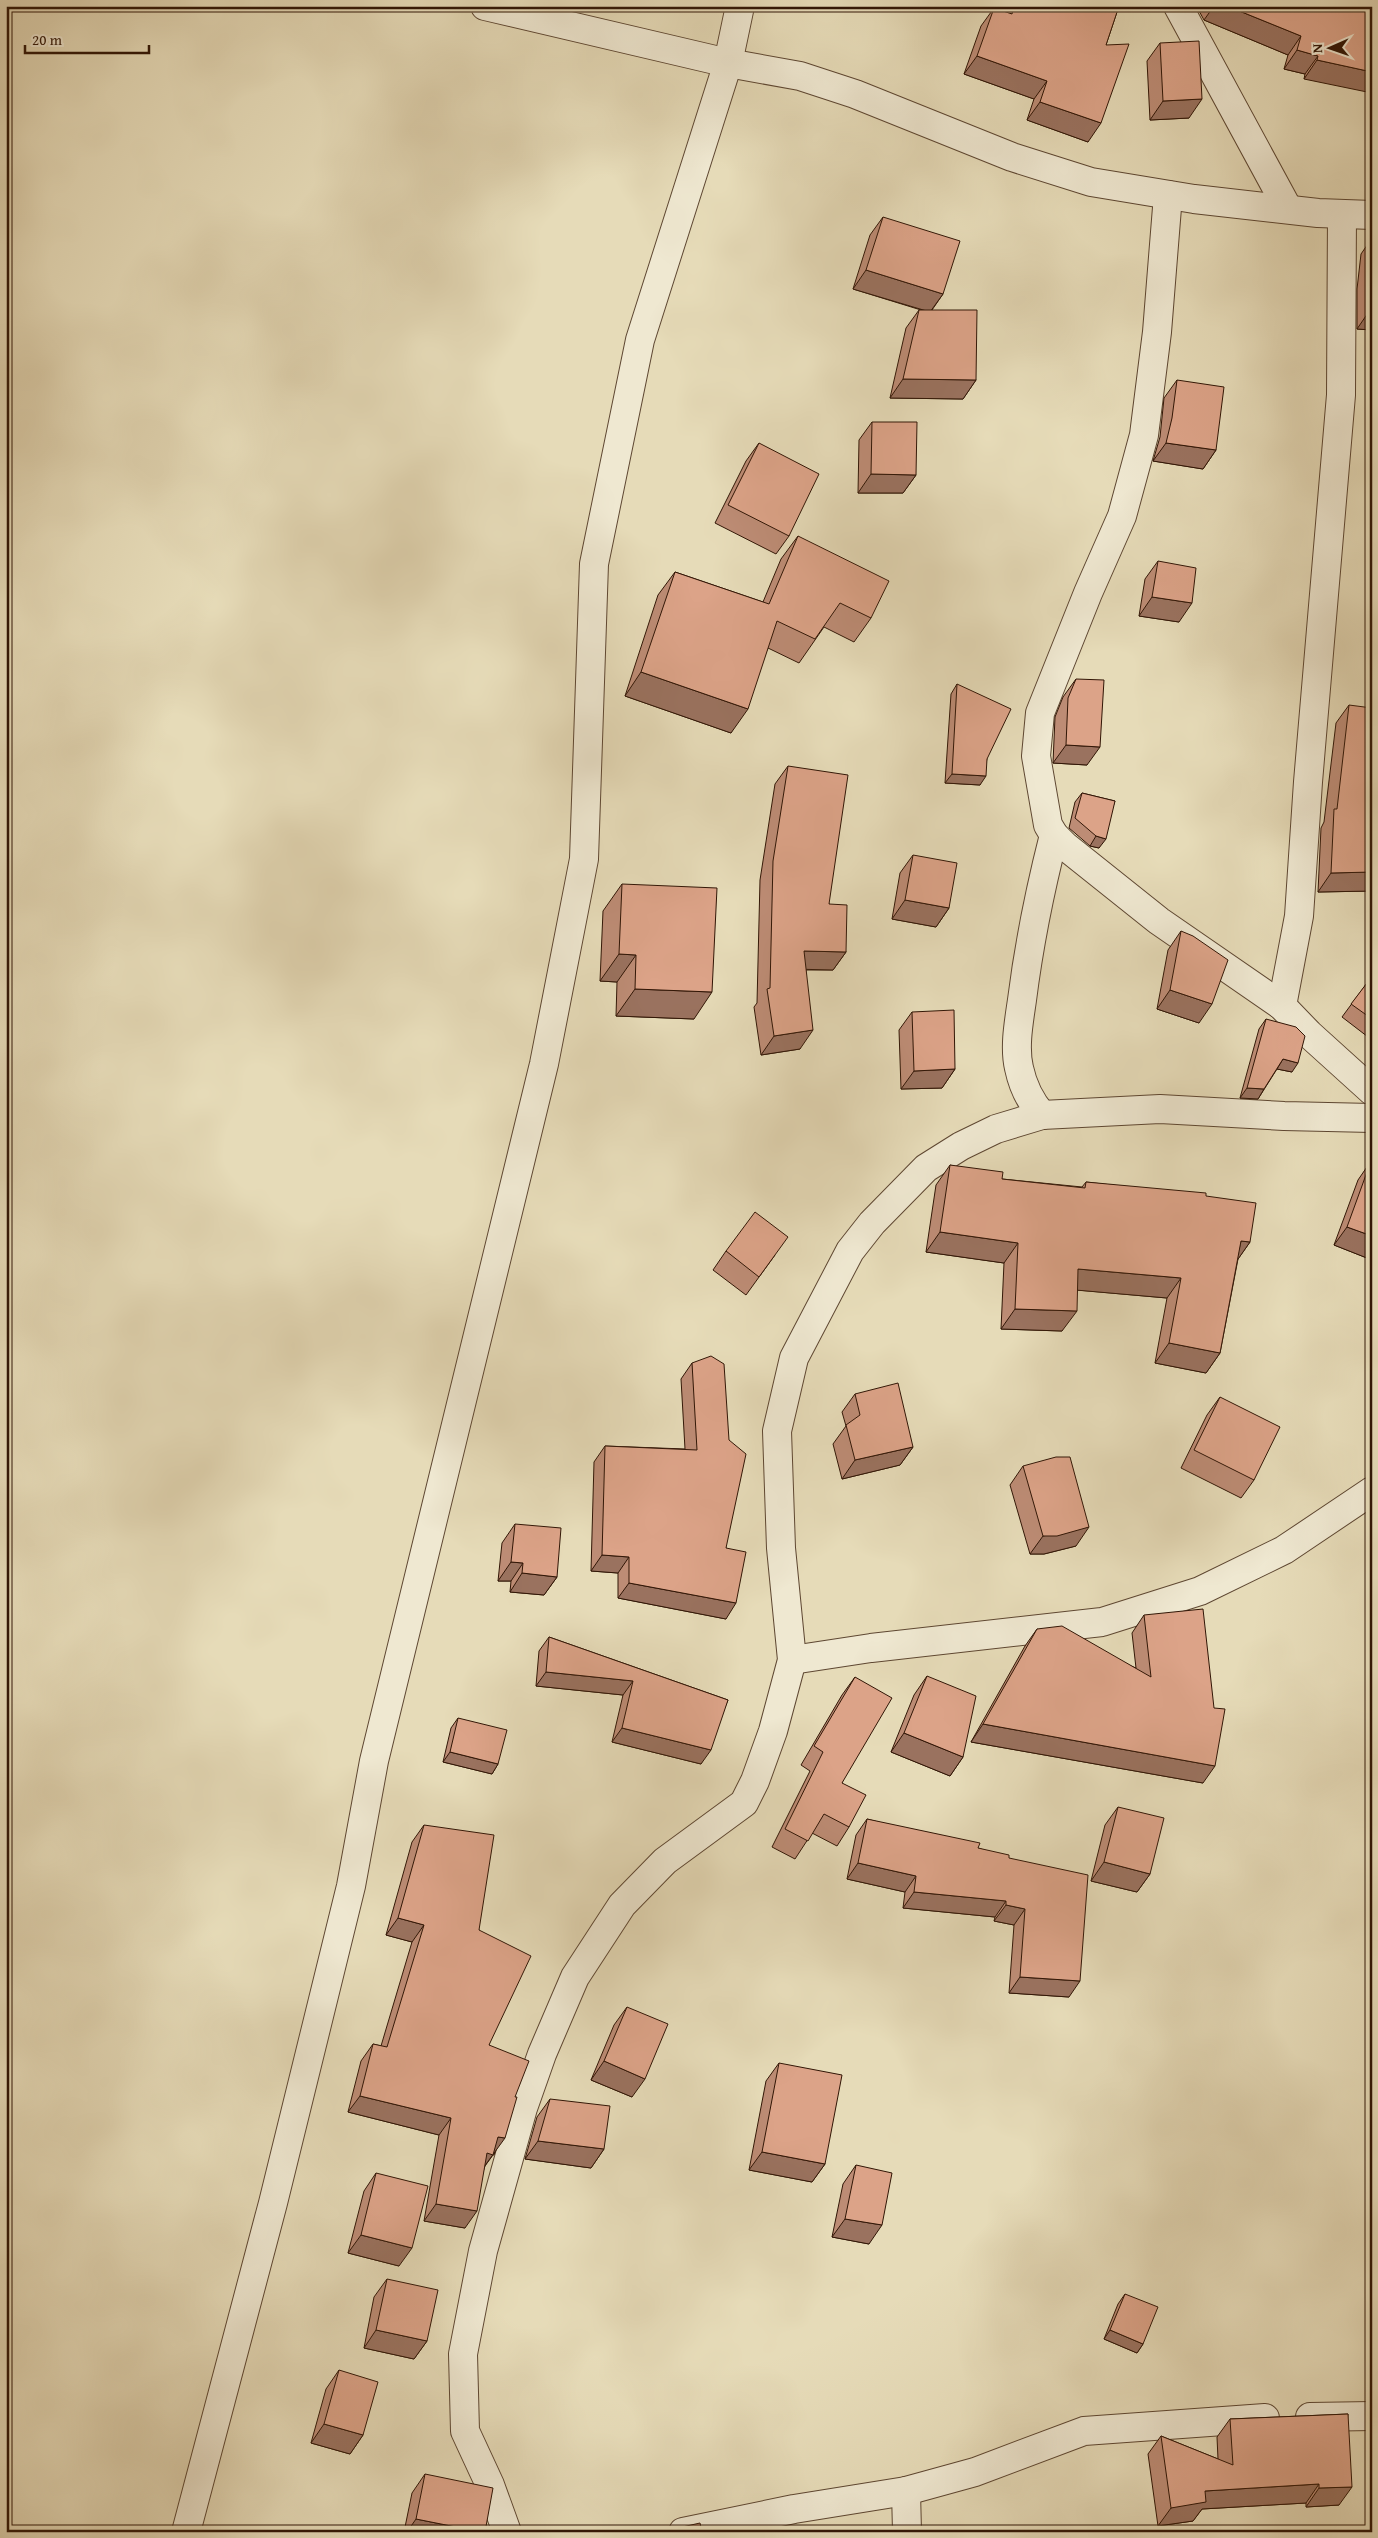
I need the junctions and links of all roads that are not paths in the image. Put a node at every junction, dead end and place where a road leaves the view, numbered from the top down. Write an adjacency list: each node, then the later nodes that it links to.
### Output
1 (485, 6): 4 (street)
2 (740, 6): 4 (street)
3 (1178, 6): 6 (street)
4 (728, 63): 5 (street); 18 (street)
5 (1168, 195): 6 (street); 9 (street)
6 (1288, 208): 7 (street)
7 (1342, 215): 8 (street); 10 (street)
8 (1372, 216)
9 (1054, 836): 10 (street); 12 (street)
10 (1282, 1006): 11 (street)
11 (1372, 1091)
12 (1042, 1116): 13 (street); 15 (street)
13 (1372, 1118)
14 (1372, 1491): 15 (street)
15 (792, 1660): 19 (street)
16 (1372, 2416): 17 (street)
17 (906, 2491): 20 (street); 21 (street)
18 (186, 2532)
19 (507, 2532)
20 (683, 2532)
21 (907, 2532)

